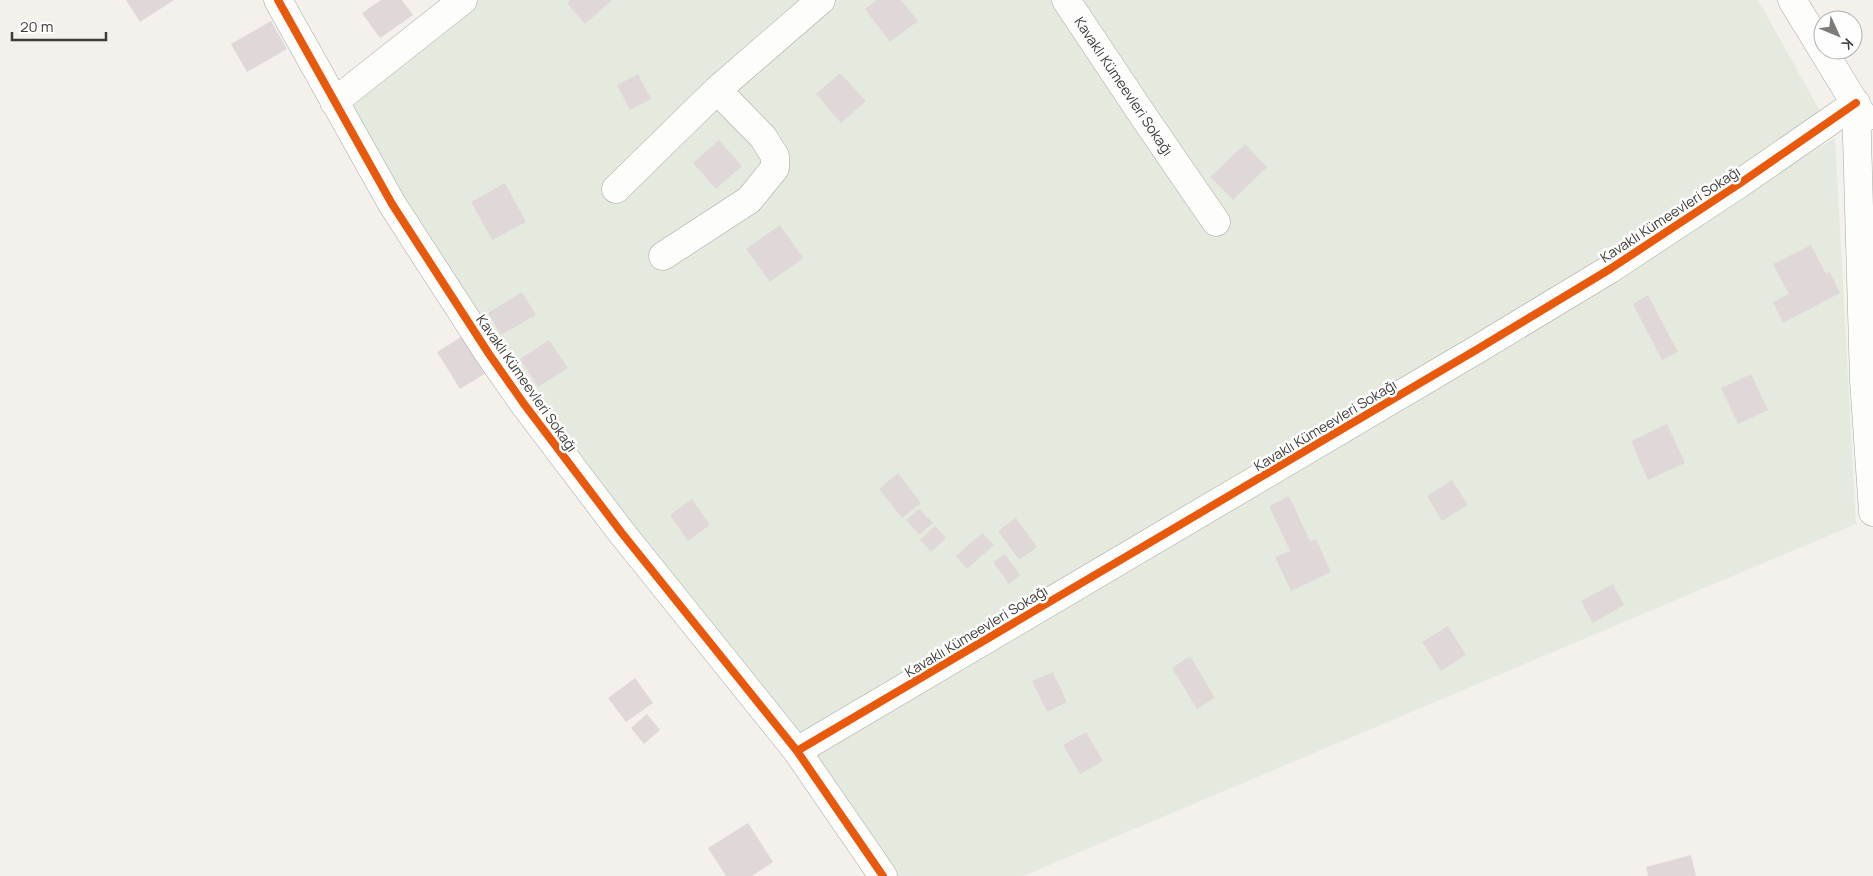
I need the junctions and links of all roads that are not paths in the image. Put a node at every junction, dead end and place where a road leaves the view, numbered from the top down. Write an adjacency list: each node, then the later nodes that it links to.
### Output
1 (278, 0): 7 (street, Kavaklı Kümeevleri Sokağı)
2 (463, 0): 7 (street)
3 (821, 0): 6 (street)
4 (1066, 0): 11 (street, Kavaklı Kümeevleri Sokağı)
5 (1792, 0): 8 (street)
6 (717, 90): 10 (street); 12 (street)
7 (334, 102): 14 (street, Kavaklı Kümeevleri Sokağı)
8 (1856, 103): 9 (street); 13 (street); 14 (street, Kavaklı Kümeevleri Sokağı)
9 (1873, 134)
10 (616, 188)
11 (1216, 222)
12 (663, 256)
13 (1873, 512)
14 (797, 751): 15 (street, Kavaklı Kümeevleri Sokağı)
15 (883, 876)

